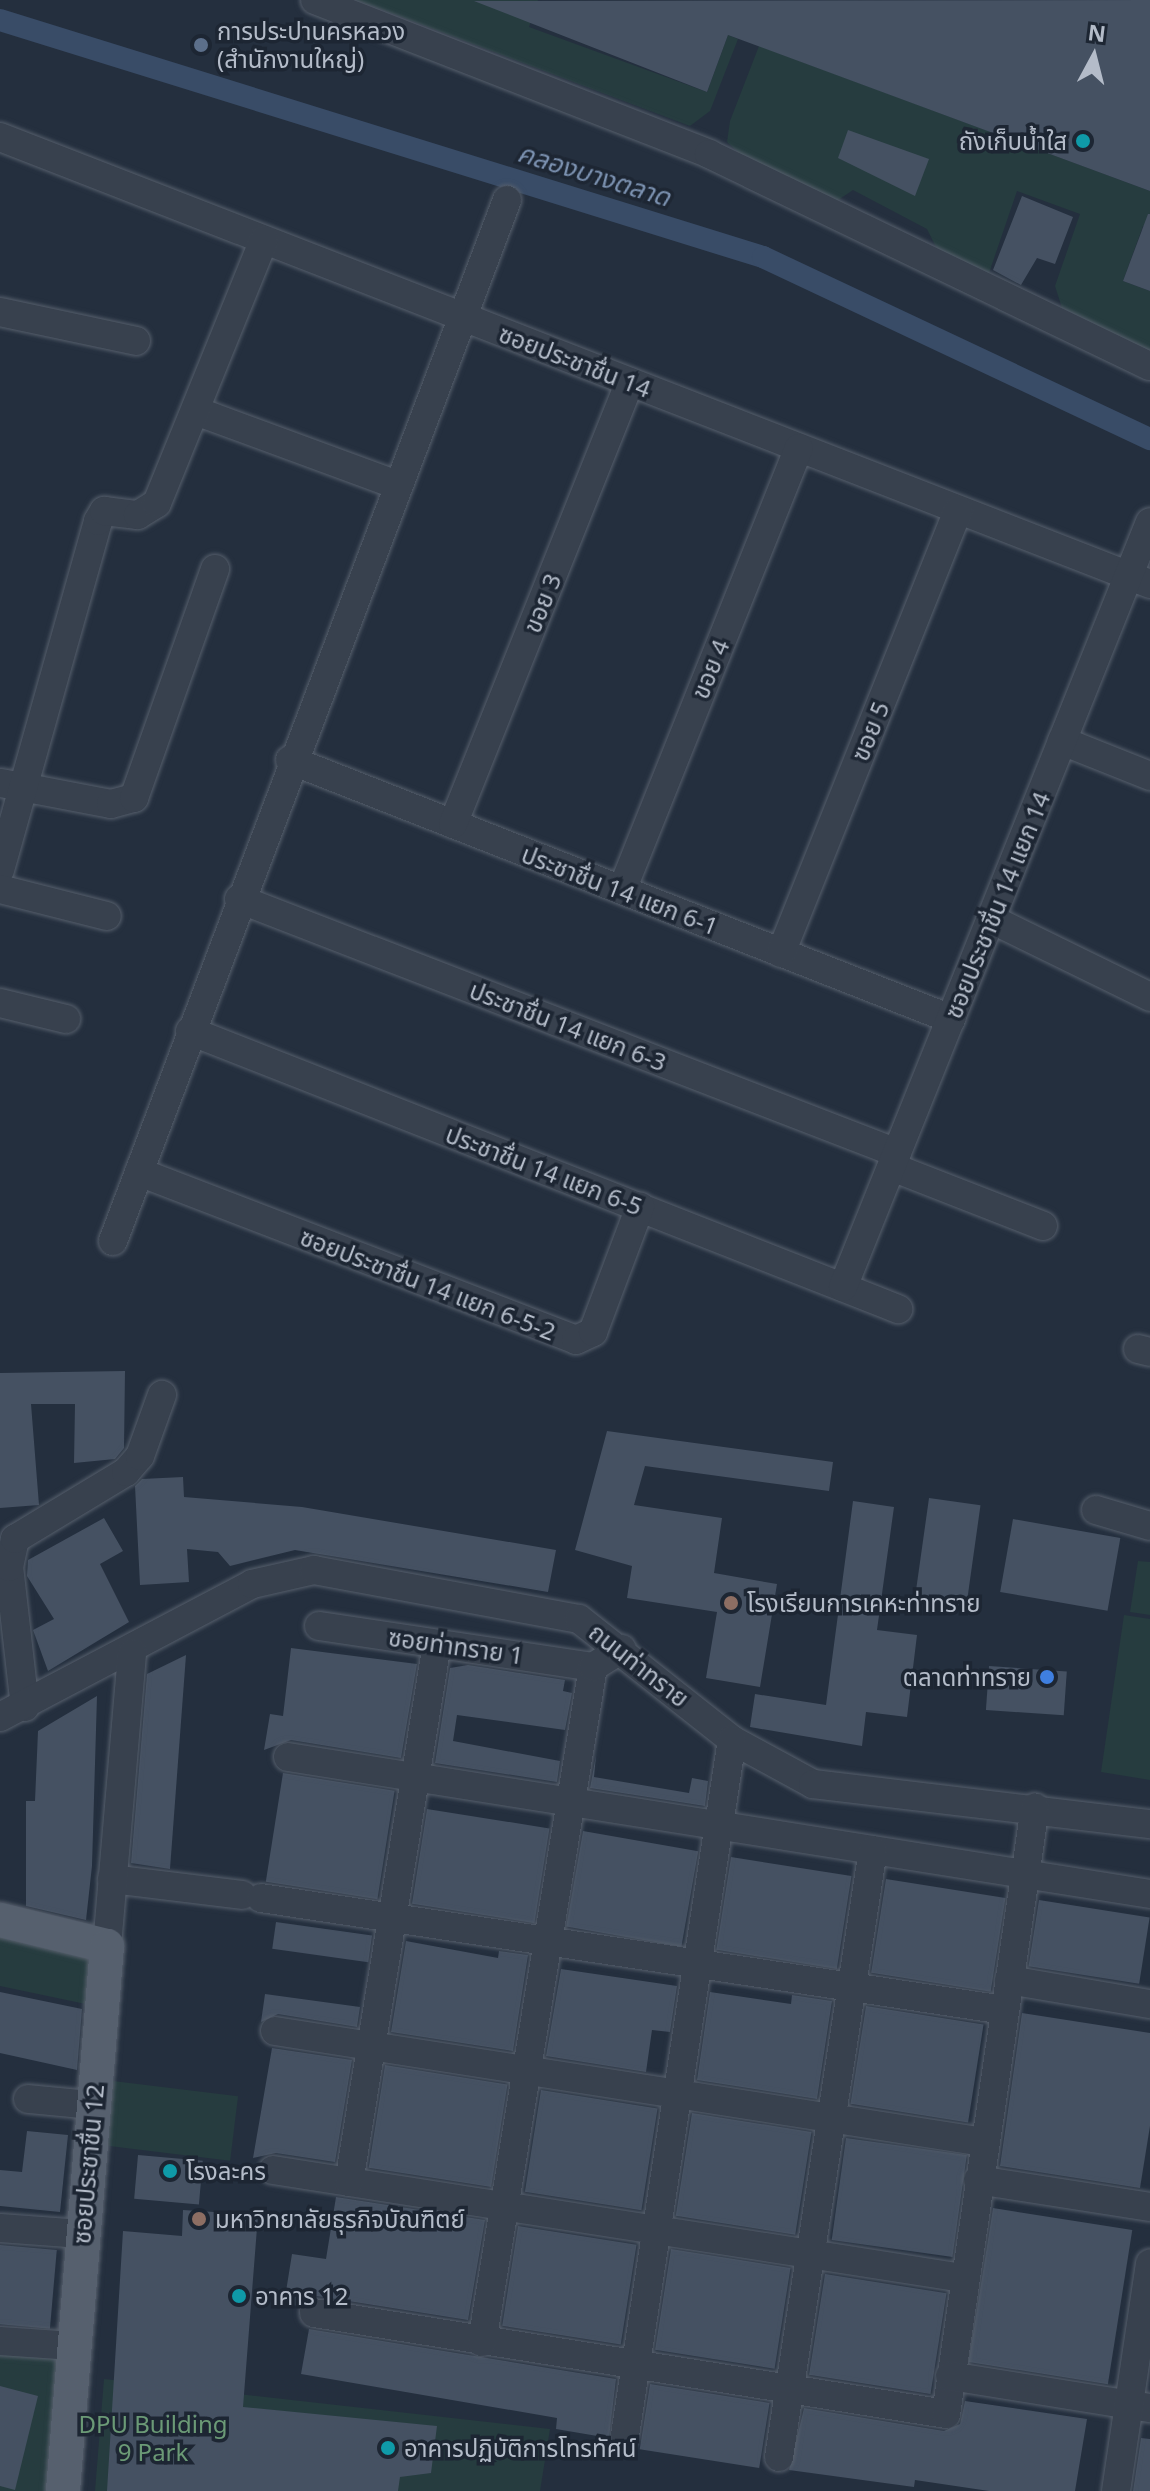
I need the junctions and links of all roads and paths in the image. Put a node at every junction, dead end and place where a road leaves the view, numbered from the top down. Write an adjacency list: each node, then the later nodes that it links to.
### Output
1 (325, 2): 8 (street)
2 (0, 137): 4 (street, ซอยประชาชื่น 14)
3 (507, 200): 6 (street)
4 (264, 240): 6 (street, ซอยประชาชื่น 14); 10 (street)
5 (0, 312): 7 (street)
6 (462, 317): 9 (street, ซอยประชาชื่น 14); 12 (street)
7 (136, 341)
8 (1150, 366)
9 (630, 382): 11 (street, ซอยประชาชื่น 14); 21 (street, ขอย 3)
10 (196, 411): 12 (street); 20 (street)
11 (799, 448): 13 (street, ซอยประชาชื่น 14); 24 (street, ขอย 4)
12 (397, 485): 18 (street)
13 (958, 510): 16 (street, ซอยประชาชื่น 14); 28 (street, ฃอย 5)
14 (1150, 522): 16 (street, ซอยประชาชื่น 14 แยก 14)
15 (215, 569): 20 (street)
16 (1139, 580): 17 (street, ซอยประชาชื่น 14 แยก 14)
17 (1062, 741): 19 (street); 27 (street, ซอยประชาชื่น 14 แยก 14)
18 (290, 760): 21 (street, ประชาชื่น 14 แยก 6-1); 25 (street)
19 (1150, 776)
20 (9, 784): 22 (street)
21 (453, 824): 24 (street, ประชาชื่น 14 แยก 6-1)
22 (0, 870)
23 (0, 889): 26 (street)
24 (622, 890): 28 (street, ประชาชื่น 14 แยก 6-1)
25 (239, 899): 33 (street); 34 (street, ประชาชื่น 14 แยก 6-3)
26 (107, 916)
27 (991, 919): 29 (street); 32 (street, ซอยประชาชื่น 14 แยก 14)
28 (781, 953): 32 (street, ประชาชื่น 14 แยก 6-1)
29 (1150, 997)
30 (0, 1003): 31 (street)
31 (66, 1019)
32 (951, 1019): 34 (street, ซอยประชาชื่น 14 แยก 14)
33 (190, 1031): 35 (street); 36 (street, ประชาชื่น 14 แยก 6-5)
34 (894, 1160): 37 (street, ประชาชื่น 14 แยก 6-3); 39 (street, ซอยประชาชื่น 14 แยก 14)
35 (139, 1172): 36 (street, ซอยประชาชื่น 14 แยก 6-5-2); 38 (street)
36 (640, 1207): 39 (street, ประชาชื่น 14 แยก 6-5)
37 (1043, 1226)
38 (113, 1241)
39 (843, 1287): 40 (street, ประชาชื่น 14 แยก 6-5)
40 (898, 1309)
41 (162, 1395): 49 (street)
42 (1096, 1510): 43 (street)
43 (1150, 1526)
44 (319, 1626): 45 (street, ซอยท่าทราย 1)
45 (437, 1644): 48 (street, ซอยท่าทราย 1); 52 (street)
46 (622, 1649): 47 (street, ถนนท่าทราย); 48 (street); 50 (street, ถนนท่าทราย)
47 (132, 1653): 49 (street, ถนนท่าทราย); 59 (street)
48 (593, 1667): 53 (street)
49 (12, 1712)
50 (732, 1740): 54 (street, ถนนท่าทราย); 56 (street)
51 (288, 1757): 52 (street)
52 (417, 1778): 53 (street); 61 (street)
53 (566, 1803): 56 (street); 63 (street)
54 (1035, 1808): 55 (street, ถนนท่าทราย); 58 (street)
55 (1150, 1824)
56 (718, 1826): 57 (street); 65 (street)
57 (873, 1850): 58 (street); 67 (street)
58 (1025, 1874): 60 (street); 66 (street)
59 (112, 1879): 61 (street); 64 (street)
60 (1150, 1894)
61 (395, 1914): 63 (street); 71 (street)
62 (0, 1920): 64 (main road)
63 (544, 1938): 65 (street); 72 (street)
64 (107, 1946): 75 (main road, ซอยประชาชื่น 12)
65 (698, 1961): 67 (street); 73 (street)
66 (1009, 1980): 68 (street); 69 (street)
67 (852, 1985): 69 (street); 76 (street)
68 (1150, 2004)
69 (1004, 2010): 77 (street)
70 (275, 2031): 71 (street)
71 (372, 2046): 72 (street); 80 (street)
72 (526, 2072): 73 (street); 82 (street)
73 (678, 2097): 76 (street); 84 (street)
74 (28, 2099): 75 (street)
75 (92, 2105): 85 (main road, ซอยประชาชื่น 12)
76 (832, 2121): 77 (street); 86 (street)
77 (984, 2142): 79 (street)
78 (273, 2170): 80 (street)
79 (978, 2180): 81 (street); 88 (street)
80 (349, 2182): 82 (street)
81 (1150, 2207)
82 (503, 2208): 84 (street); 91 (street)
83 (0, 2228): 85 (street)
84 (655, 2232): 86 (street); 93 (street)
85 (82, 2234): 92 (main road, ซอยประชาชื่น 12)
86 (810, 2257): 88 (street); 95 (street)
87 (1150, 2264): 96 (street)
88 (963, 2278): 94 (street)
89 (314, 2313): 91 (street)
90 (0, 2341): 92 (street)
91 (482, 2342): 93 (street)
92 (74, 2346): 99 (main road, ซอยประชาชื่น 12)
93 (636, 2366): 95 (street); 97 (street)
94 (950, 2376): 95 (street); 96 (street)
95 (788, 2390): 98 (street)
96 (1139, 2406): 100 (street)
97 (625, 2435)
98 (779, 2457)
99 (63, 2491)
100 (1116, 2491)

